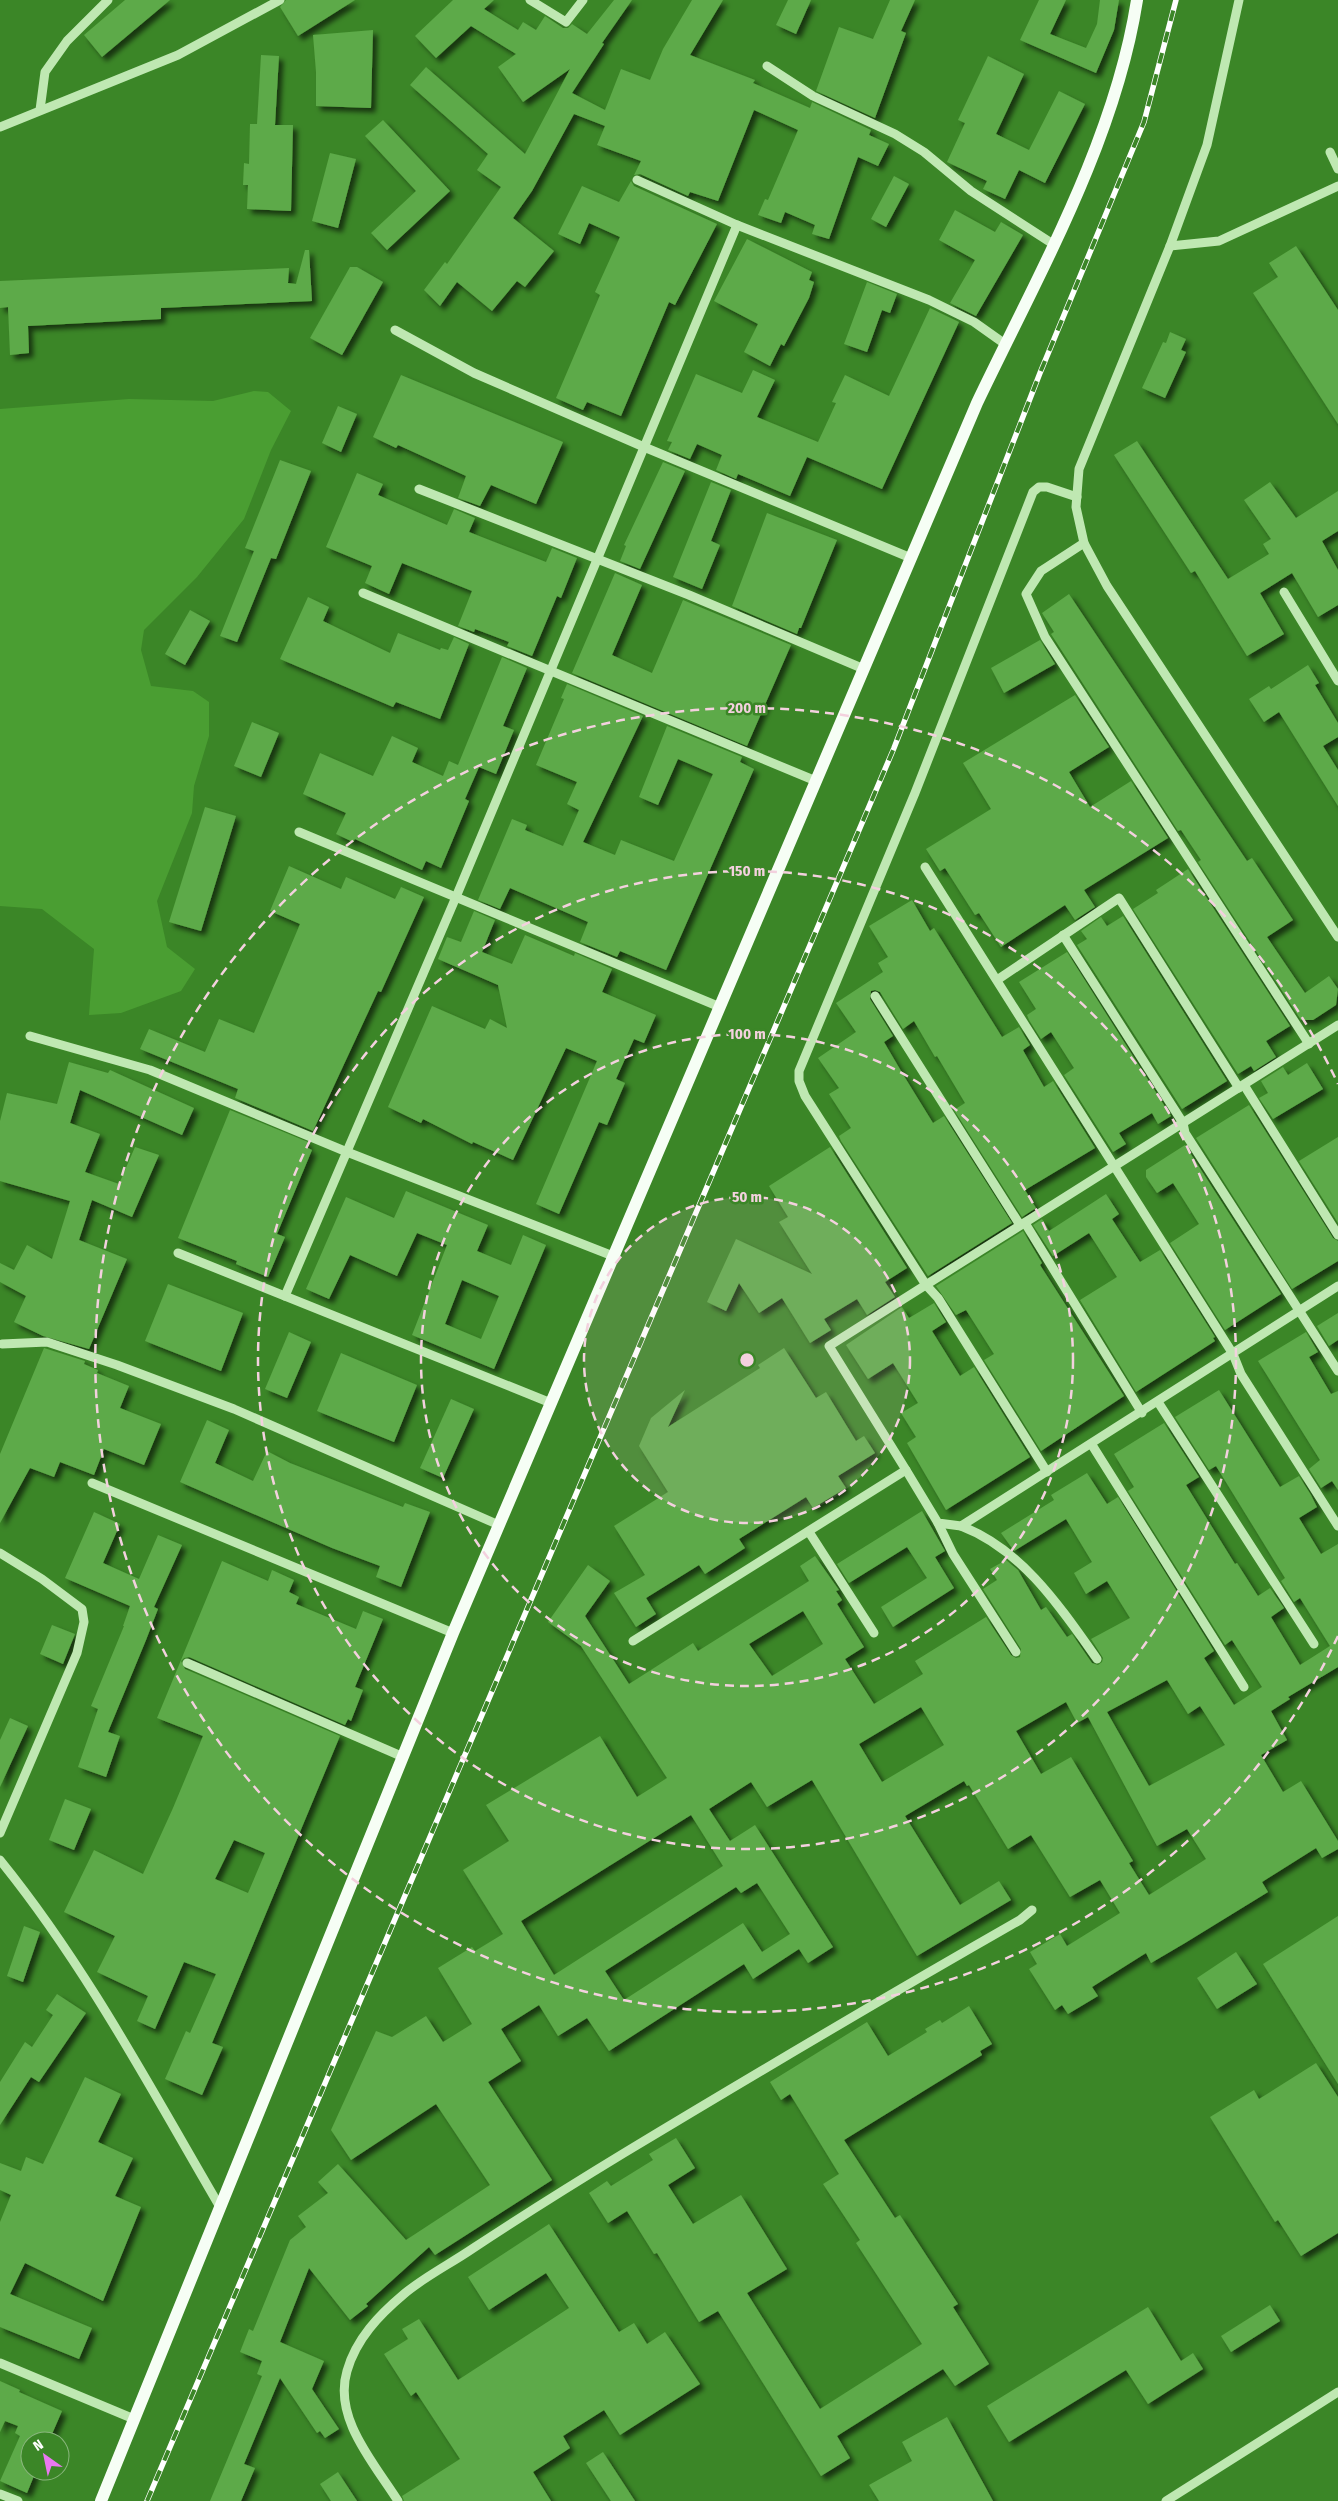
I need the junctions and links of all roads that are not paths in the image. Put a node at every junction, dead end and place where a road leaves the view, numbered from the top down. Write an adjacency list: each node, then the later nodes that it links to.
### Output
1 (108, 0): 8 (street)
2 (280, 0): 8 (street)
3 (530, 0): 4 (street)
4 (583, 0)
5 (1137, 0): 15 (main road)
6 (1239, 0): 16 (street)
7 (767, 66): 15 (street)
8 (40, 110): 9 (street)
9 (0, 127)
10 (1330, 152): 11 (street)
11 (1338, 169)
12 (637, 180): 14 (street)
13 (1338, 186): 16 (street)
14 (737, 225): 18 (street); 19 (street)
15 (1053, 244): 18 (main road)
16 (1170, 246): 21 (street)
17 (395, 330): 19 (street)
18 (1005, 344): 23 (main road)
19 (644, 447): 23 (street); 24 (street)
20 (420, 489): 24 (street)
21 (1077, 497): 22 (street); 50 (street)
22 (1084, 543): 35 (street); 41 (street)
23 (911, 558): 27 (main road)
24 (598, 559): 27 (street); 28 (street)
25 (1284, 592): 29 (street)
26 (363, 593): 28 (street)
27 (864, 669): 30 (main road)
28 (550, 671): 30 (street); 33 (street)
29 (1338, 681)
30 (816, 781): 38 (main road)
31 (299, 832): 33 (street)
32 (925, 867): 36 (street)
33 (456, 897): 38 (street); 44 (street)
34 (1063, 935): 36 (street); 42 (street); 43 (street)
35 (1338, 937)
36 (997, 980): 45 (street)
37 (875, 996): 46 (street)
38 (720, 1007): 49 (main road)
39 (1338, 1025): 41 (street)
40 (30, 1036): 44 (street)
41 (1309, 1044): 42 (street)
42 (1242, 1086): 43 (street); 47 (street)
43 (1183, 1123): 45 (street); 53 (street)
44 (347, 1152): 49 (street); 52 (street)
45 (1114, 1166): 46 (street); 55 (street)
46 (1023, 1224): 50 (street); 59 (street)
47 (1338, 1235)
48 (178, 1253): 52 (street)
49 (613, 1256): 57 (main road)
50 (926, 1285): 61 (street); 62 (street)
51 (1338, 1286): 53 (street)
52 (285, 1296): 57 (street)
53 (1300, 1311): 55 (street); 56 (street)
54 (2, 1344): 65 (street)
55 (1233, 1354): 58 (street); 67 (street)
56 (1338, 1371)
57 (551, 1402): 65 (main road)
58 (1158, 1402): 59 (street); 73 (street)
59 (1142, 1413): 60 (street)
60 (1092, 1444): 62 (street); 77 (street)
61 (906, 1470): 64 (street); 68 (street)
62 (1047, 1472): 66 (street)
63 (92, 1483): 71 (street)
64 (938, 1523): 66 (street); 74 (street)
65 (499, 1525): 71 (main road)
66 (961, 1526): 75 (street)
67 (1338, 1526)
68 (808, 1532): 70 (street); 72 (street)
69 (0, 1553): 79 (street)
70 (874, 1632)
71 (453, 1633): 78 (main road)
72 (633, 1642)
73 (1314, 1644)
74 (1016, 1652)
75 (1097, 1659)
76 (187, 1663): 78 (street)
77 (1244, 1687)
78 (402, 1756): 82 (main road)
79 (0, 1833)
80 (0, 1860): 82 (street)
81 (1032, 1910): 89 (street)
82 (220, 2207): 85 (main road)
83 (0, 2363): 85 (street)
84 (1338, 2392): 90 (street)
85 (134, 2419): 88 (main road)
86 (0, 2494): 87 (street)
87 (18, 2501)
88 (101, 2501)
89 (398, 2501)
90 (1166, 2501)

